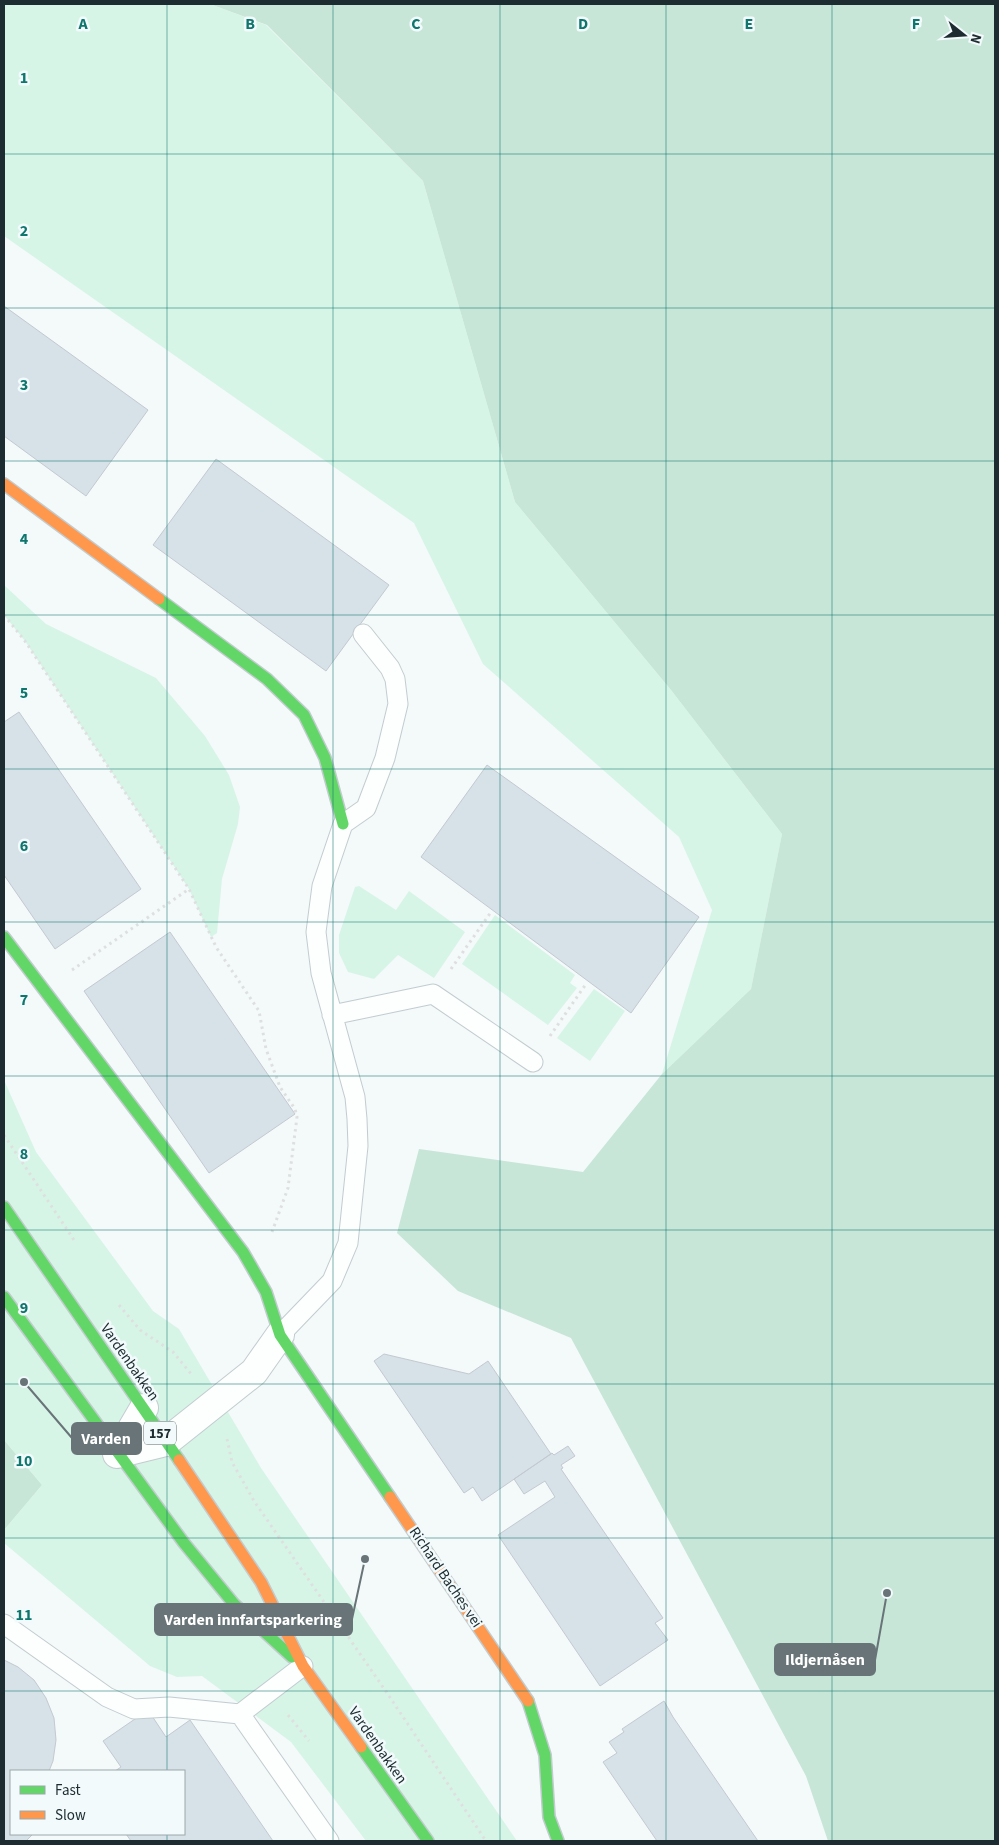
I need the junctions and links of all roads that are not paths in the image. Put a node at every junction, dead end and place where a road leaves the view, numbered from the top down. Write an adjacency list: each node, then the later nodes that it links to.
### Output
1 (4, 484): 3 (street)
2 (363, 634): 3 (lane)
3 (343, 824): 5 (lane)
4 (4, 937): 9 (street)
5 (332, 1015): 6 (lane); 9 (lane)
6 (533, 1062)
7 (4, 1208): 10 (street, Vardenbakken / 157)
8 (4, 1297): 12 (street, Vardenbakken / 157)
9 (280, 1335): 11 (street); 18 (street, Richard Baches vei)
10 (144, 1408): 11 (street, Vardenbakken / 157); 12 (street)
11 (166, 1442): 12 (street); 14 (street, Vardenbakken / 157)
12 (117, 1454): 14 (street, Vardenbakken / 157)
13 (4, 1624): 15 (lane)
14 (303, 1666): 15 (lane); 17 (street, Vardenbakken / 157)
15 (240, 1714): 16 (lane)
16 (329, 1841)
17 (428, 1841)
18 (558, 1841)

